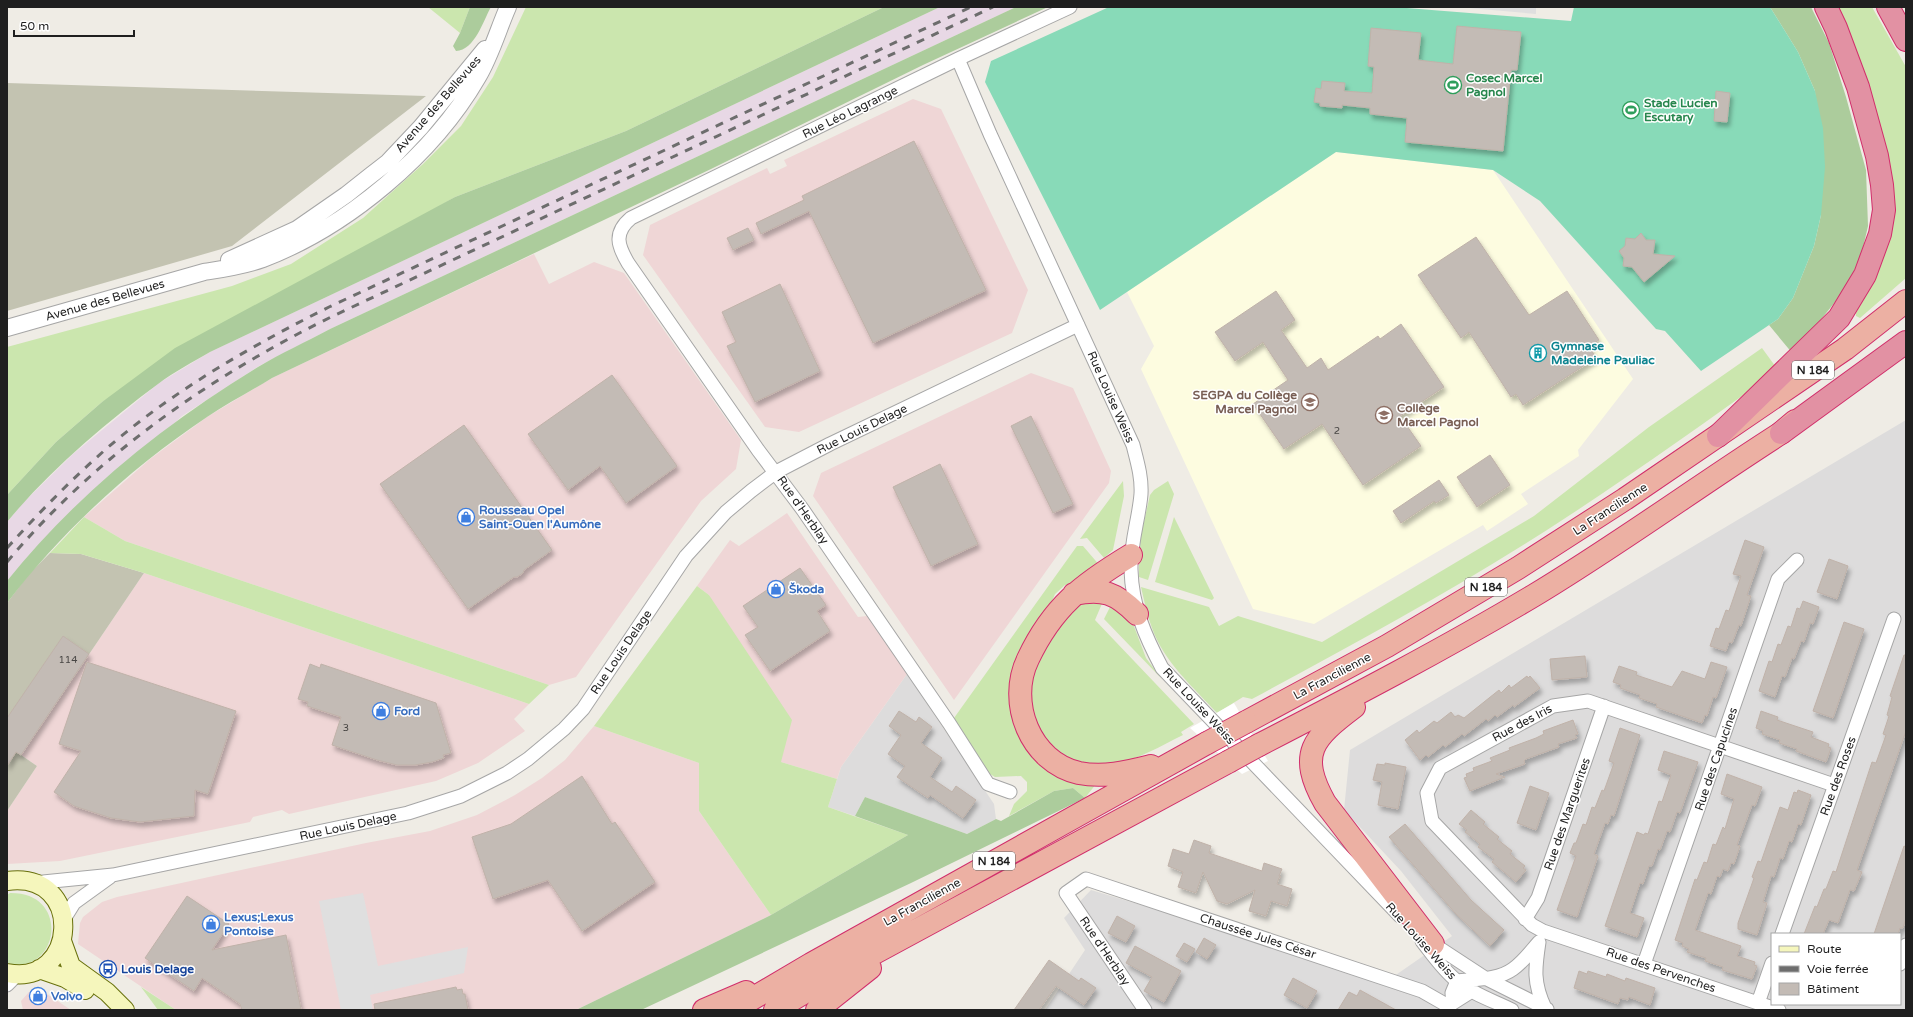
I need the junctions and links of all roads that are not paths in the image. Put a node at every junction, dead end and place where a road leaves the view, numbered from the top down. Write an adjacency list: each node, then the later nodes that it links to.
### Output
1 (508, 7): 10 (street, Avenue des Bellevues)
2 (1070, 7): 6 (street, Rue Léo Lagrange)
3 (1826, 7): 14 (highway)
4 (1888, 7): 5 (highway)
5 (1906, 40)
6 (958, 59): 7 (street, Rue Léo Lagrange); 9 (street, Rue Louise Weiss)
7 (631, 218): 15 (street, Rue d'Herblay)
8 (1906, 300): 14 (highway, La Francilienne / N 184)
9 (1078, 326): 15 (street, Rue Louis Delage); 16 (street, Rue Louise Weiss)
10 (7, 328)
11 (1906, 330): 13 (highway, La Francilienne / N 184)
12 (1906, 342): 13 (highway)
13 (1782, 433): 21 (highway, La Francilienne / N 184)
14 (1718, 436): 24 (highway, La Francilienne / N 184, bridge)
15 (776, 472): 26 (street, Rue d'Herblay); 27 (street, Rue Louis Delage)
16 (1131, 555): 18 (highway); 19 (street, Rue Louise Weiss)
17 (1797, 560): 23 (street, Rue des Capucines)
18 (1073, 594): 19 (highway); 24 (highway)
19 (1137, 614): 33 (street, Rue Louise Weiss)
20 (1894, 619): 25 (street, Rue des Roses)
21 (1397, 674): 35 (highway, La Francilienne / N 184, bridge); 38 (highway)
22 (1604, 706): 23 (street, Rue des Iris); 32 (street, Rue des Marguerites); 32 (street, Rue des Iris)
23 (1720, 746): 25 (street, Rue des Iris); 42 (street, Rue des Capucines)
24 (1177, 759): 41 (highway, La Francilienne / N 184)
25 (1834, 785): 34 (street, Rue des Roses)
26 (1010, 792)
27 (113, 875): 29 (street, Rue Louis Delage); 31 (street)
28 (7, 881): 29 (main road)
29 (33, 883): 31 (main road)
30 (1066, 893): 51 (street, Chaussée Jules César); 60 (street, Rue d'Herblay)
31 (64, 919): 37 (main road)
32 (1525, 919): 36 (street, Rue des Iris)
33 (1410, 927): 38 (street); 46 (street, Rue Louise Weiss)
34 (1782, 933)
35 (911, 934): 58 (highway, La Francilienne / N 184); 59 (highway)
36 (1541, 936): 42 (street, Rue des Pervenches); 45 (street); 53 (street)
37 (62, 941): 44 (main road); 55 (main road)
38 (1433, 944): 45 (street)
39 (1906, 945): 40 (street)
40 (1901, 961)
41 (811, 964): 56 (highway); 57 (highway, La Francilienne / N 184)
42 (1644, 964): 52 (street, Rue des Pervenches)
43 (1771, 965): 52 (street)
44 (23, 972): 47 (street); 54 (main road)
45 (1485, 978): 46 (street); 49 (street)
46 (1457, 981): 48 (street, Rue Louise Weiss); 51 (street)
47 (7, 985)
48 (1472, 991): 50 (street); 51 (street)
49 (1519, 995): 50 (street); 53 (street)
50 (1489, 999): 61 (street)
51 (1451, 1003)
52 (1758, 1003): 62 (street, Rue des Pervenches)
53 (1547, 1009)
54 (120, 1010)
55 (125, 1010)
56 (704, 1010)
57 (733, 1010)
58 (774, 1010)
59 (816, 1010)
60 (1145, 1010)
61 (1512, 1010)
62 (1779, 1010)

